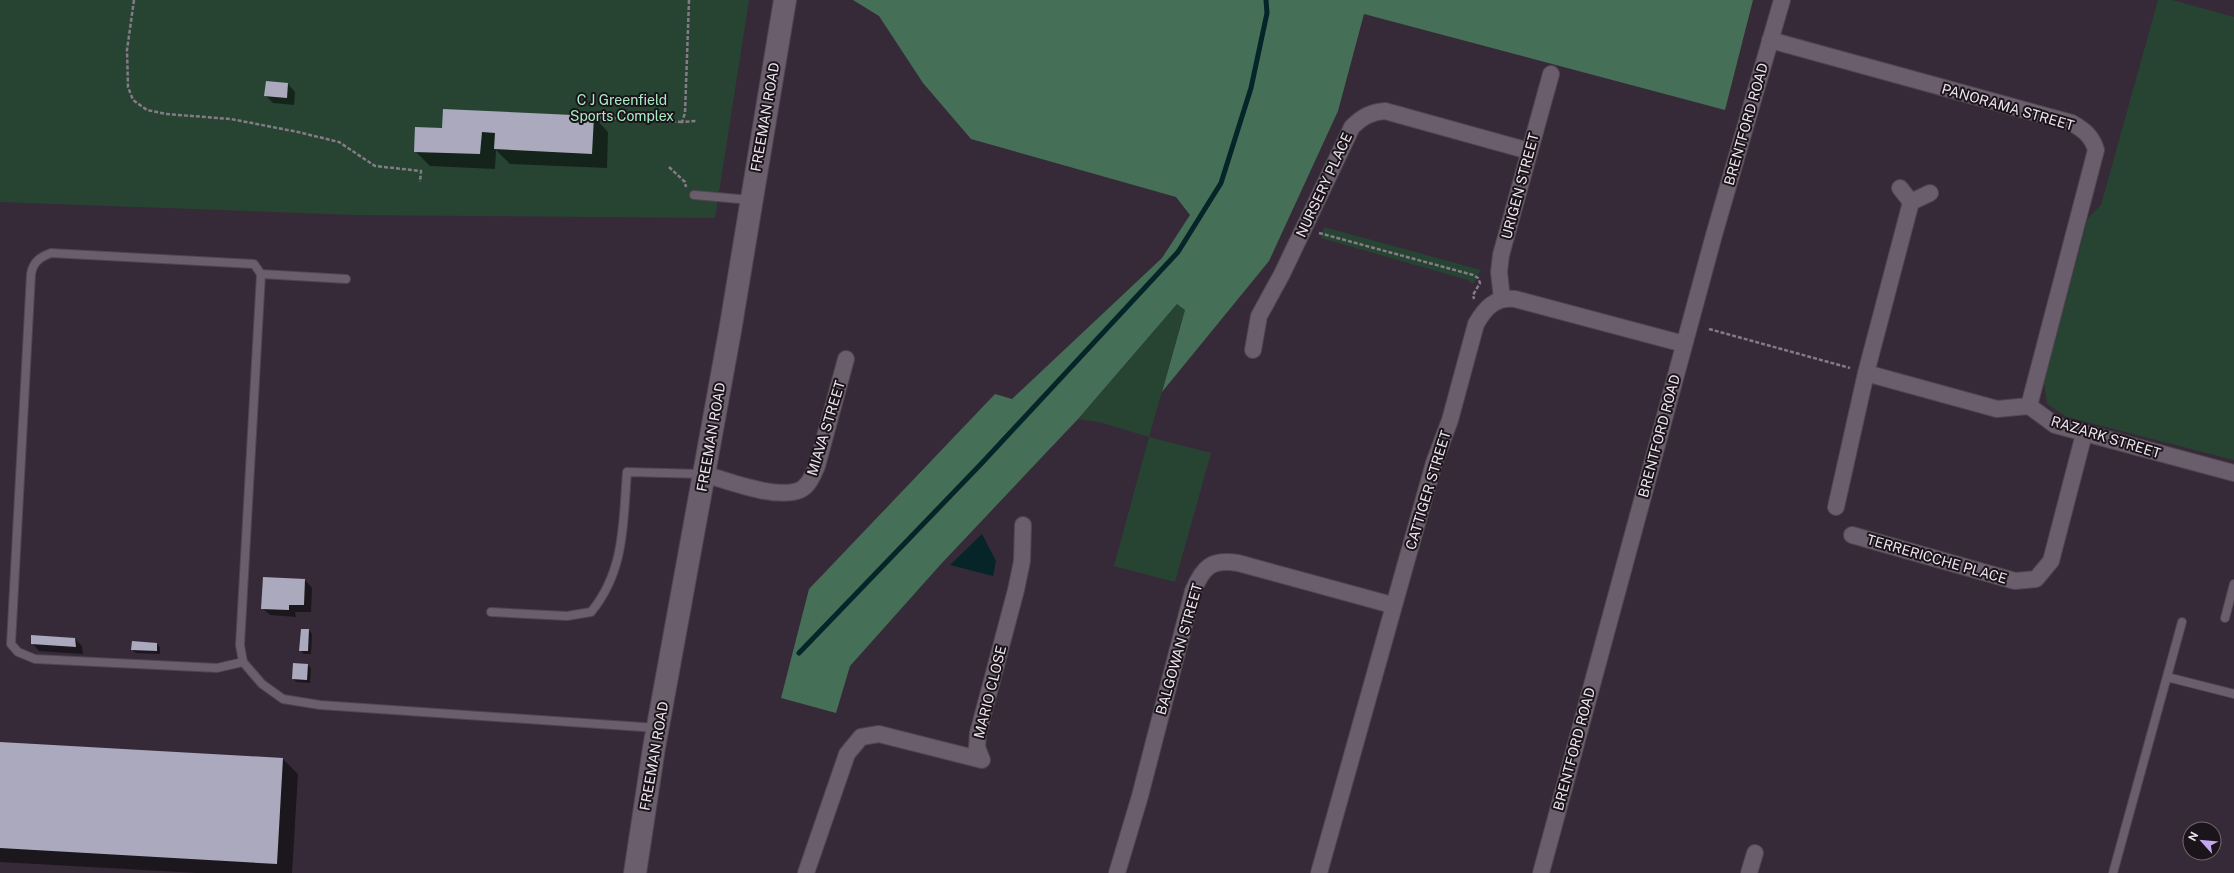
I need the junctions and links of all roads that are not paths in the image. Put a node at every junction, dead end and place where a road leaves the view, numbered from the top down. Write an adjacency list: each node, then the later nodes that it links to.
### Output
1 (785, 0): 9 (street, FREEMAN ROAD)
2 (1782, 0): 3 (street, BRENTFORD ROAD)
3 (1770, 40): 14 (street, BRENTFORD ROAD); 18 (street, PANORAMA STREET)
4 (1551, 74): 5 (street, URIGEN STREET)
5 (1529, 151): 13 (street, URIGEN STREET); 15 (street, NURSERY PLACE)
6 (1900, 188): 10 (street)
7 (1930, 193): 10 (street)
8 (694, 195): 9 (lane)
9 (751, 200): 21 (street, FREEMAN ROAD)
10 (1911, 202): 17 (street)
11 (261, 274): 12 (lane); 30 (lane); 30 (lane)
12 (346, 279)
13 (1502, 299): 14 (street); 26 (street, CATTIGER STREET)
14 (1684, 344): 39 (street, BRENTFORD ROAD)
15 (1253, 350)
16 (846, 359): 21 (street, MIAVA STREET)
17 (1866, 373): 18 (street); 22 (street)
18 (2029, 406): 19 (street, RAZARK STREET)
19 (2084, 434): 20 (street, RAZARK STREET); 24 (street, TERRERICCHE PLACE)
20 (2234, 473)
21 (704, 474): 27 (lane); 33 (street, FREEMAN ROAD)
22 (1836, 507)
23 (1023, 525): 36 (street, MARIO CLOSE)
24 (1852, 536)
25 (2234, 584): 28 (lane)
26 (1392, 606): 37 (street, BALGOWAN STREET); 38 (street, CATTIGER STREET)
27 (491, 612)
28 (2225, 618)
29 (2182, 622): 31 (lane)
30 (243, 662): 33 (lane)
31 (2167, 677): 32 (lane); 41 (lane)
32 (2234, 694)
33 (658, 728): 35 (street, FREEMAN ROAD)
34 (1755, 852): 40 (street)
35 (635, 873)
36 (806, 873)
37 (1117, 873)
38 (1319, 873)
39 (1541, 873)
40 (1749, 873)
41 (2114, 873)

